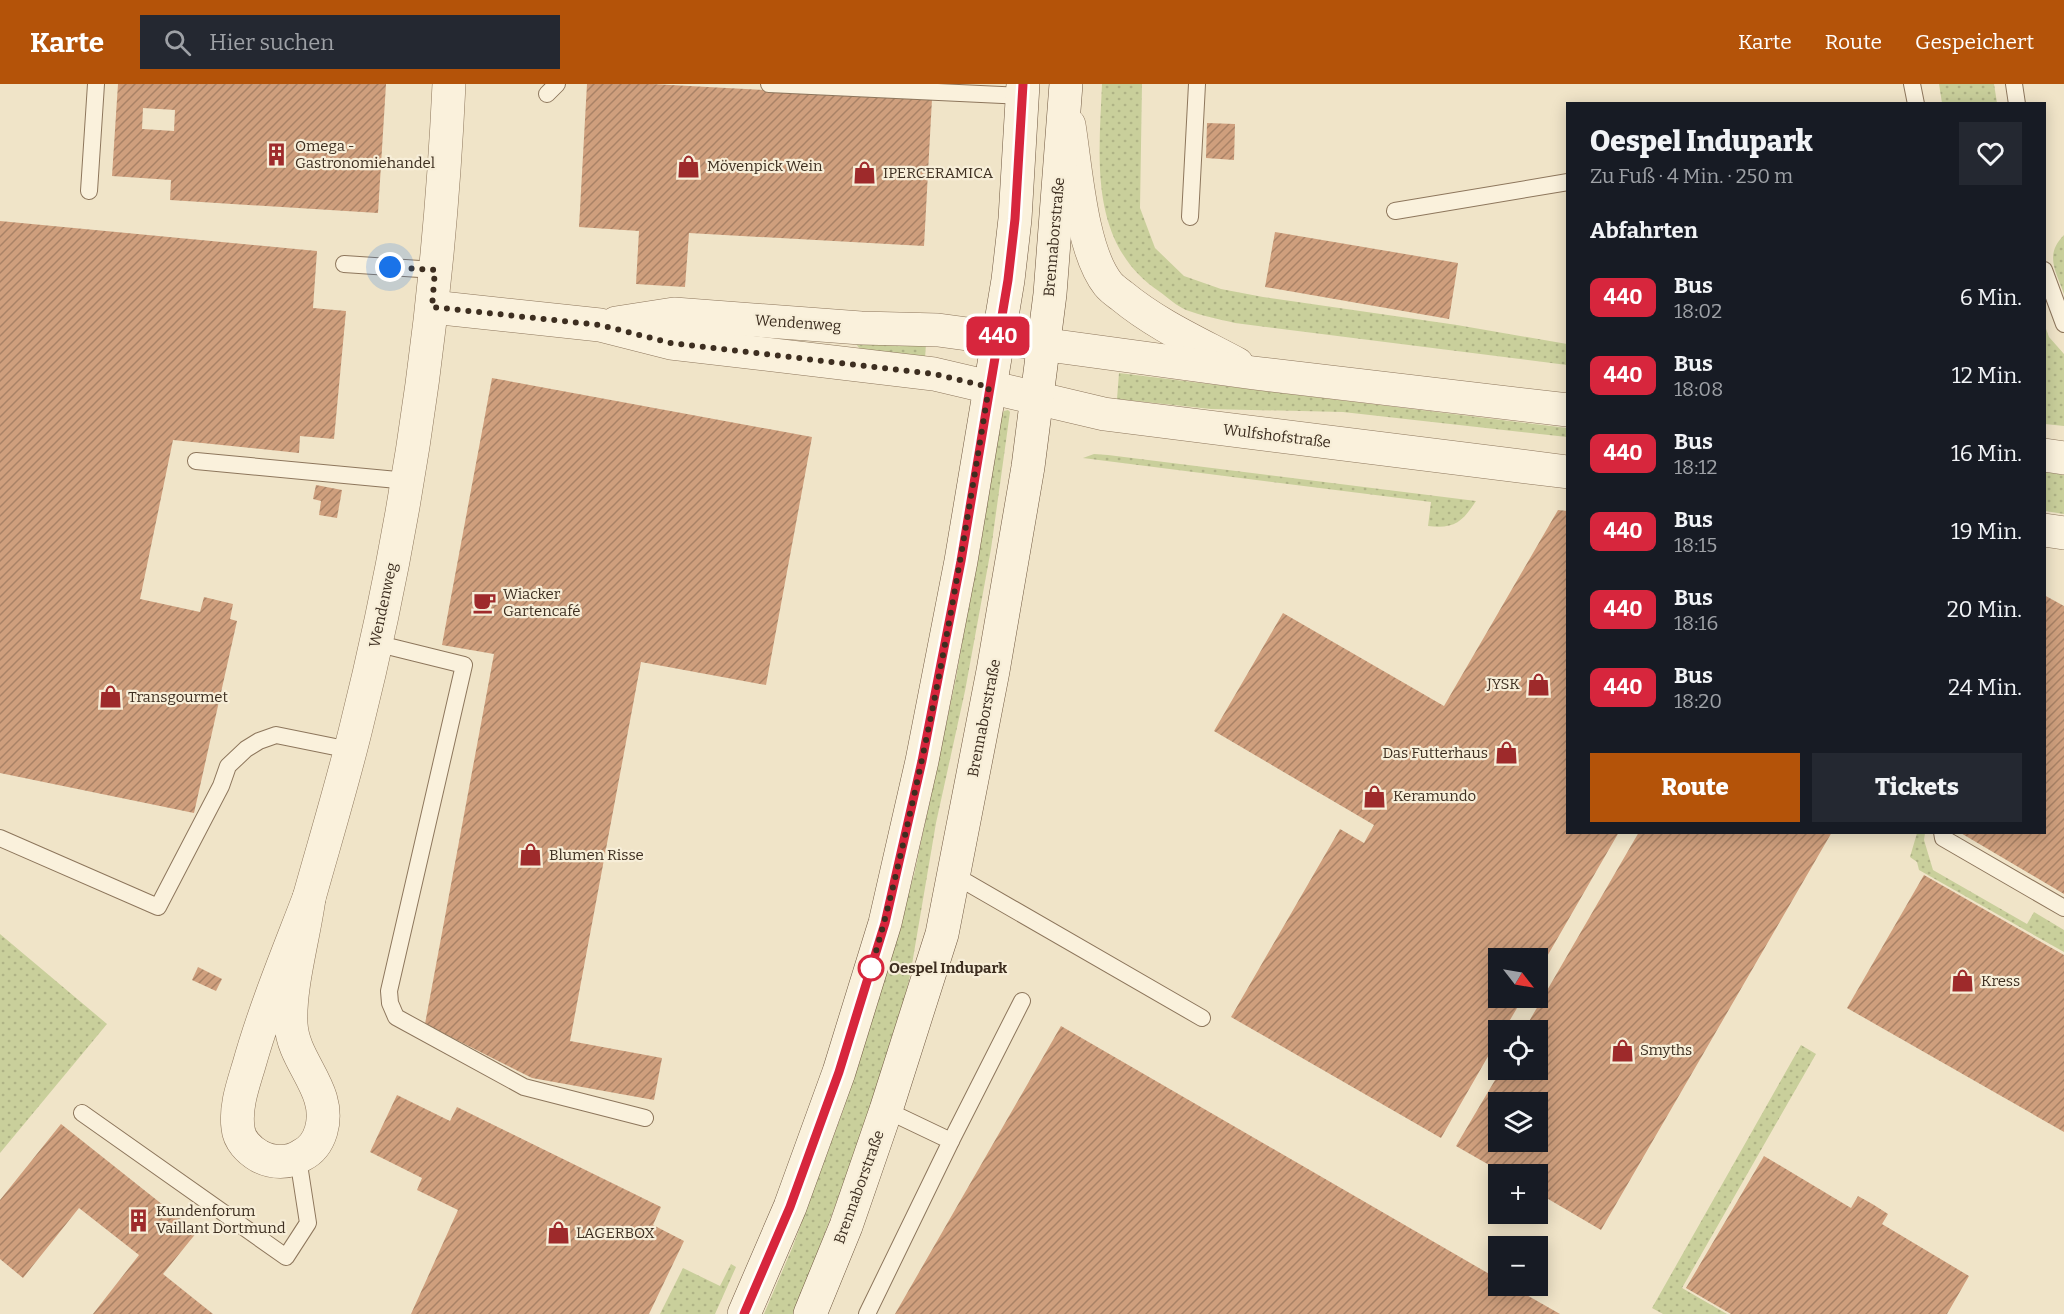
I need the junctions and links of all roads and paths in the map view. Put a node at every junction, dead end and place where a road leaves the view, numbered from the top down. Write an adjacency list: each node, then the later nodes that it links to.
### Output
1 (96, 84): 12 (lane)
2 (449, 84): 16 (street, Wendenweg)
3 (769, 84): 7 (lane)
4 (1197, 84): 14 (lane)
5 (1912, 84): 9 (lane)
6 (2014, 84): 10 (lane)
7 (1023, 90): 21 (street)
8 (1066, 93): 22 (street, Brennaborstraße); 23 (street, Brennaborstraße)
9 (1916, 102)
10 (2017, 102)
11 (1566, 182): 13 (lane)
12 (89, 191)
13 (1395, 211)
14 (1190, 217)
15 (344, 264): 16 (lane)
16 (435, 270): 18 (street, Wendenweg)
17 (2046, 275): 19 (lane)
18 (432, 307): 20 (street, Wendenweg); 31 (street, Wendenweg)
19 (2064, 324)
20 (600, 325): 21 (street, Wendenweg); 24 (street, Wendenweg)
21 (998, 339): 22 (street); 24 (street)
22 (1043, 345): 23 (street); 25 (street, Brennaborstraße)
23 (1254, 373): 26 (street)
24 (989, 387): 25 (street, Wulfshofstraße); 48 (street)
25 (1037, 398): 30 (street, Wulfshofstraße); 38 (street, Brennaborstraße)
26 (1566, 410)
27 (2046, 455): 28 (street)
28 (2064, 458)
29 (196, 461): 31 (lane)
30 (1566, 472)
31 (408, 481): 34 (street, Wendenweg)
32 (2046, 530): 33 (street)
33 (2064, 533)
34 (375, 643): 35 (street, Wendenweg); 45 (lane)
35 (350, 750): 37 (lane); 39 (street, Wendenweg)
36 (1942, 834): 40 (lane)
37 (0, 838)
38 (954, 875): 42 (lane); 43 (street, Brennaborstraße)
39 (309, 898): 47 (street, Wendenweg); 47 (street, Wendenweg)
40 (2064, 908)
41 (1022, 1001): 46 (lane)
42 (1202, 1018)
43 (886, 1110): 46 (lane); 49 (street, Brennaborstraße)
44 (82, 1113): 47 (lane)
45 (645, 1118)
46 (951, 1141): 50 (lane)
47 (298, 1158)
48 (744, 1314)
49 (810, 1314)
50 (867, 1314)

